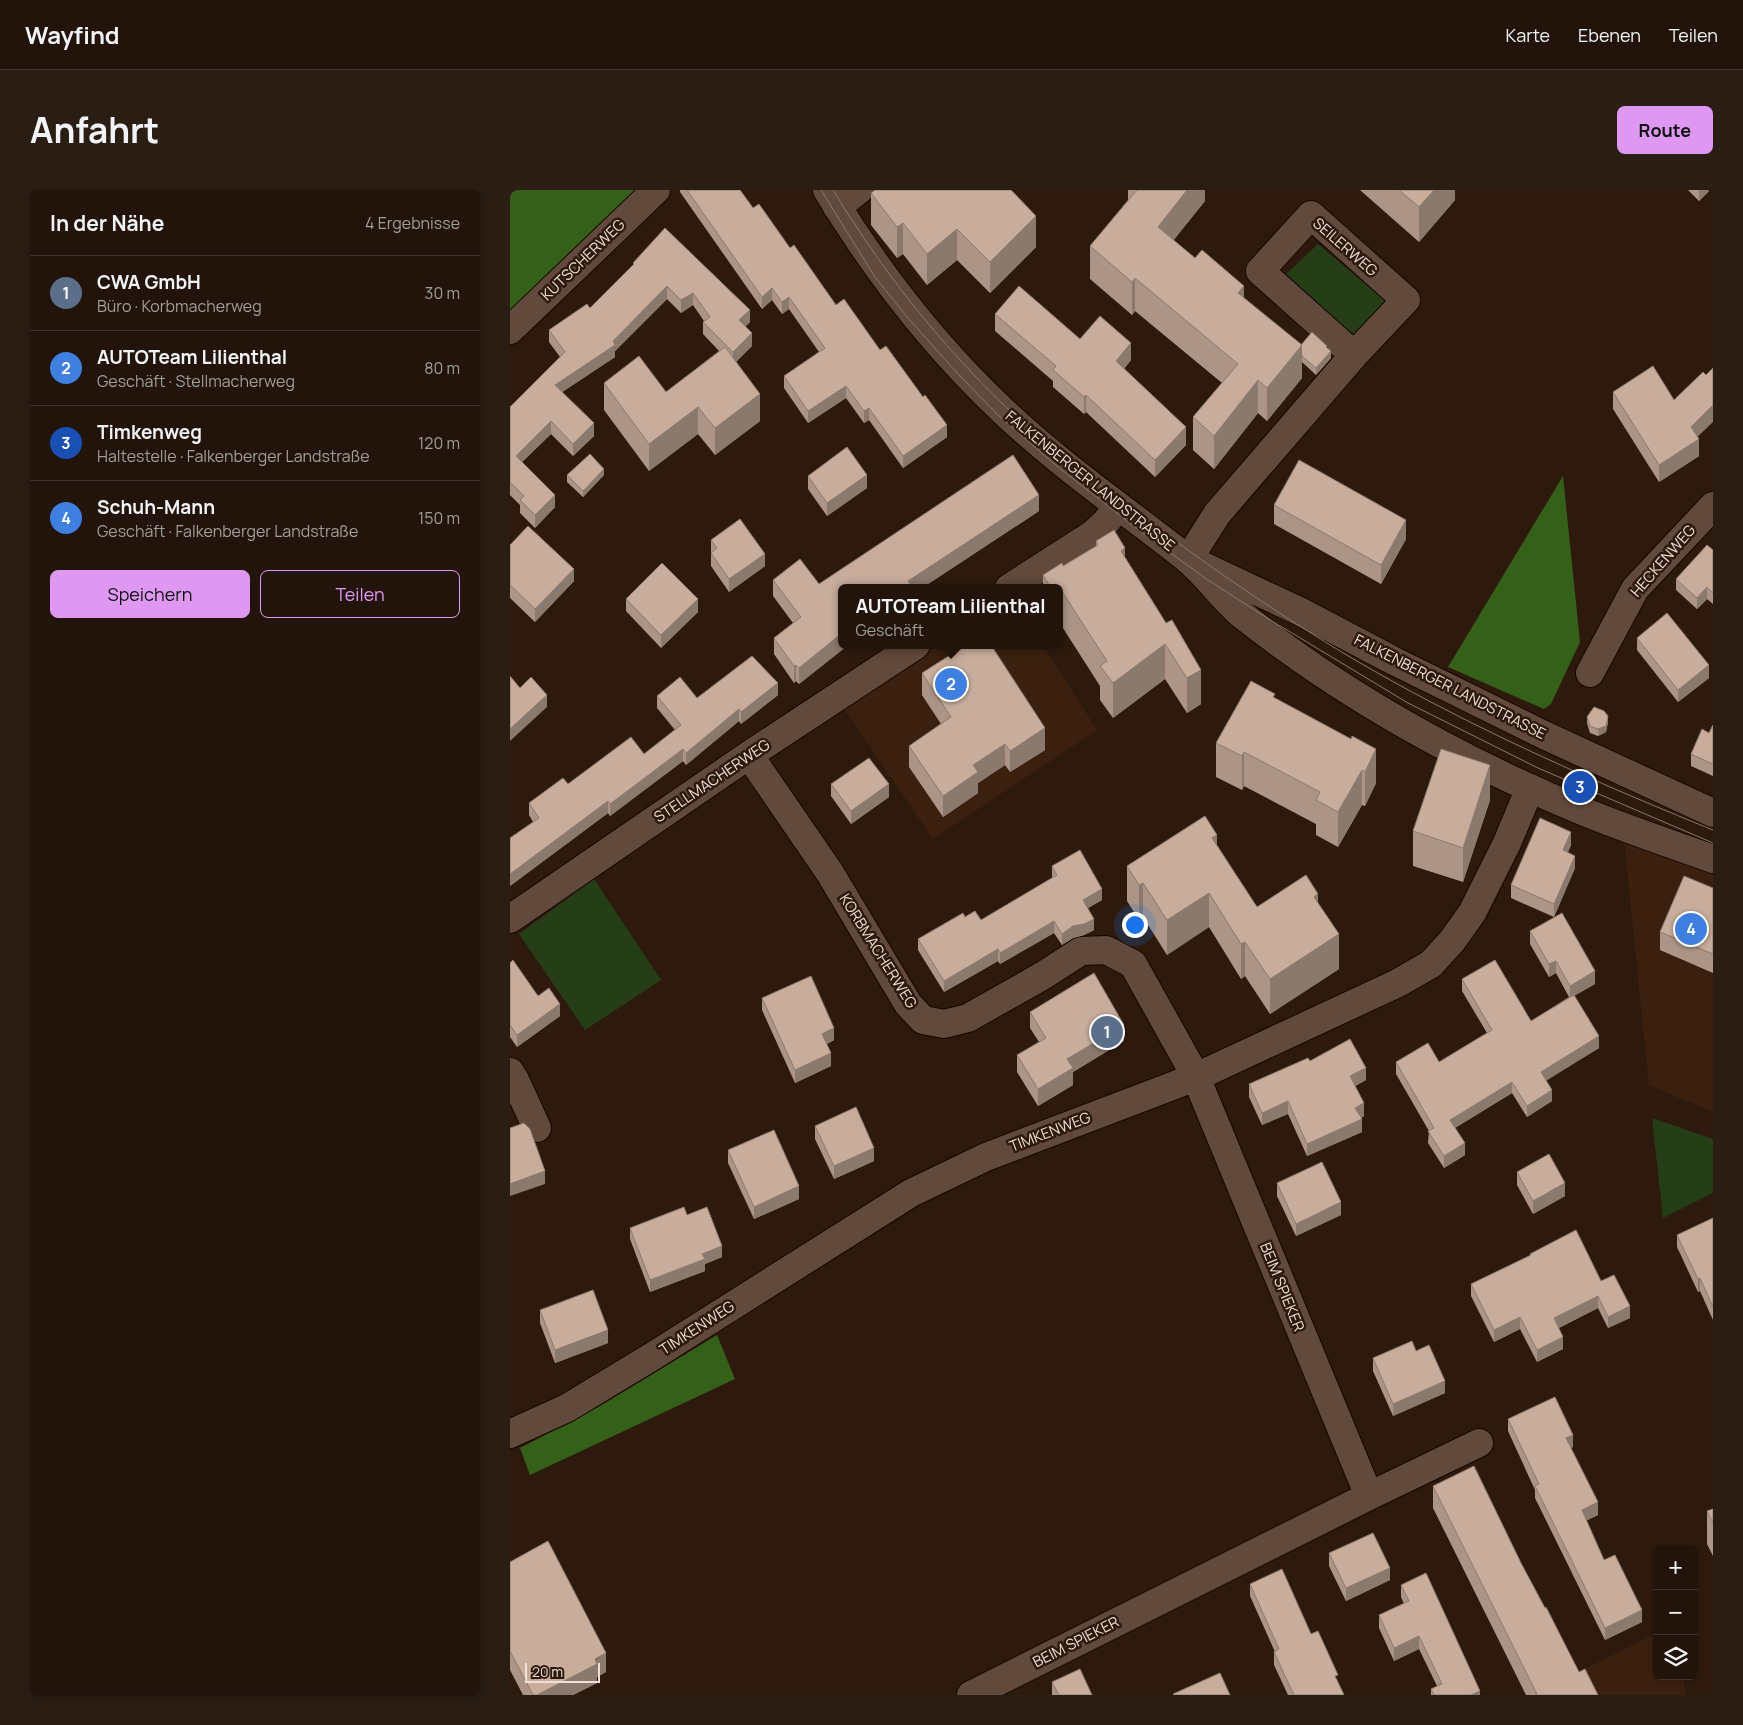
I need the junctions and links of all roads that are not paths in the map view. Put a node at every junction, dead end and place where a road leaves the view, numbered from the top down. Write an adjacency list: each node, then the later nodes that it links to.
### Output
1 (656, 190): 4 (street, KUTSCHERWEG)
2 (859, 190): 3 (street)
3 (832, 199): 6 (street, FALKENBERGER LANDSTRASSE)
4 (510, 330)
5 (1354, 355): 5 (street, SEILERWEG); 8 (street, SEILERWEG)
6 (1118, 506): 8 (street, FALKENBERGER LANDSTRASSE); 9 (street)
7 (1713, 506): 11 (street, HECKENWEG)
8 (1188, 560): 13 (street, FALKENBERGER LANDSTRASSE); 14 (street, FALKENBERGER LANDSTRASSE)
9 (1015, 584)
10 (910, 649): 12 (street, STELLMACHERWEG)
11 (1590, 673)
12 (749, 755): 16 (street, STELLMACHERWEG); 18 (street, KORBMACHERWEG)
13 (1530, 788): 15 (street, FALKENBERGER LANDSTRASSE); 18 (street, TIMKENWEG)
14 (1713, 813)
15 (1713, 859)
16 (510, 919)
17 (510, 1072): 19 (street)
18 (1196, 1077): 20 (street, TIMKENWEG); 22 (street, BEIM SPIEKER)
19 (537, 1128)
20 (510, 1434)
21 (1479, 1443): 22 (street, BEIM SPIEKER)
22 (1369, 1496): 23 (street, BEIM SPIEKER)
23 (971, 1695)

